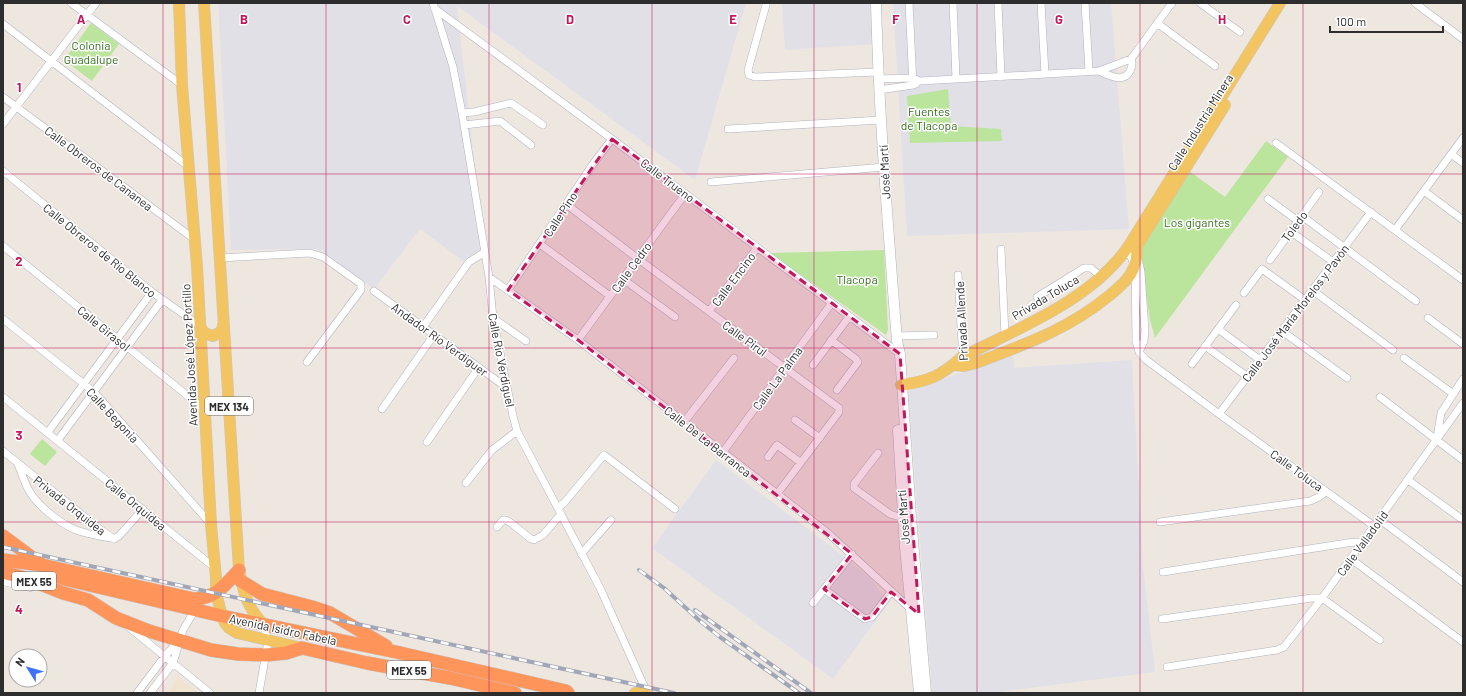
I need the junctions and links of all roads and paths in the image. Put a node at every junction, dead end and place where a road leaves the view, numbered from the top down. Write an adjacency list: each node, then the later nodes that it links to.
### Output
1 (71, 3): 18 (street)
2 (96, 3): 18 (street)
3 (204, 3): 71 (main road, MEX 134)
4 (876, 3): 31 (main road, José Martí)
5 (909, 3): 32 (street)
6 (953, 3): 30 (street)
7 (998, 3): 29 (street)
8 (1041, 3): 28 (street)
9 (1085, 3): 26 (street)
10 (1172, 3): 19 (street)
11 (1200, 3): 21 (street)
12 (1280, 3): 67 (main road, Calle Industria Minera)
13 (1288, 3): 70 (main road, Calle Industria Minera)
14 (1415, 3): 22 (street)
15 (176, 5): 33 (main road, Avenida José López Portillo / MEX 134)
16 (766, 5): 31 (street)
17 (433, 6): 36 (street, Calle Río Verdiguel); 43 (street, Calle Trueno)
18 (86, 15): 24 (street); 33 (street)
19 (1157, 23): 23 (street); 25 (street)
20 (3, 24): 24 (street)
21 (1240, 32)
22 (1463, 39)
23 (1131, 59): 27 (street); 27 (street)
24 (51, 60): 35 (street); 48 (street)
25 (1215, 66)
26 (1089, 71): 27 (street); 28 (street)
27 (1099, 71)
28 (1045, 74): 29 (street)
29 (1001, 77): 30 (street)
30 (956, 79): 32 (street)
31 (879, 80): 32 (street); 37 (main road, José Martí)
32 (915, 82)
33 (182, 85): 48 (main road, Avenida José López Portillo / MEX 134)
34 (3, 97): 35 (street, Calle Obreros de Cananea)
35 (16, 107): 38 (street); 62 (street, Calle Obreros de Cananea)
36 (462, 113): 39 (street); 40 (street, Calle Río Verdiguel)
37 (881, 120): 41 (street); 49 (main road, José Martí)
38 (3, 124)
39 (543, 124)
40 (464, 125): 45 (street); 69 (street, Calle Río Verdiguel)
41 (728, 129)
42 (1463, 138): 46 (street)
43 (612, 139): 54 (street, Calle Trueno); 56 (street, Calle Pino)
44 (1276, 144): 57 (street)
45 (531, 145)
46 (1451, 154): 47 (street); 52 (street)
47 (1463, 163)
48 (188, 167): 62 (main road, Avenida José López Portillo / MEX 134)
49 (884, 167): 51 (street); 112 (main road, José Martí)
50 (3, 171): 84 (street, Calle Obreros de Río Blanco)
51 (711, 182)
52 (1424, 191): 59 (street); 60 (street)
53 (1319, 192): 58 (street, Toledo)
54 (685, 194): 66 (street, Calle Trueno); 72 (street, Calle Cedro)
55 (1268, 199): 58 (street)
56 (566, 204): 63 (street, Calle Pino); 72 (street, Calle Pirul)
57 (1370, 212): 60 (street); 65 (street, Calle José María Morelos y Pavón)
58 (1300, 218): 61 (street, Toledo); 65 (street)
59 (1463, 220)
60 (1395, 230): 80 (street)
61 (1290, 232): 73 (street, Toledo); 74 (street)
62 (194, 239): 100 (main road, Avenida José López Portillo / MEX 134)
63 (540, 244): 81 (street, Calle Pino); 86 (street)
64 (3, 246): 107 (street, Calle Girasol)
65 (1345, 247): 74 (street, Calle José María Morelos y Pavón); 90 (street)
66 (757, 248): 91 (street, Calle Trueno); 93 (street, Calle Encino)
67 (1128, 248): 70 (street); 75 (street, Privada Toluca); 78 (main road, Privada Toluca)
68 (1001, 249): 106 (street)
69 (485, 252): 77 (street, Calle Río Verdiguel); 101 (street)
70 (1137, 255): 75 (main road, Privada Toluca); 116 (street)
71 (220, 258): 99 (main road, MEX 134); 120 (street)
72 (637, 258): 79 (street, Calle Cedro); 93 (street, Calle Pirul)
73 (1270, 260)
74 (1333, 262): 82 (street, Calle José María Morelos y Pavón)
75 (1135, 267): 116 (street, Privada Toluca); 121 (main road, Privada Toluca)
76 (958, 275): 121 (street, Privada Allende)
77 (489, 277): 81 (street, Calle De La Barranca); 96 (street, Calle Río Verdiguel)
78 (1101, 277): 87 (street); 106 (main road, Privada Toluca)
79 (623, 279): 86 (street, Calle Cedro); 94 (street)
80 (1463, 280)
81 (508, 290): 108 (street, Calle De La Barranca)
82 (1312, 290): 89 (street, Calle José María Morelos y Pavón); 115 (street)
83 (374, 291): 101 (street, Andador Río Verdiguer)
84 (152, 292): 88 (street, Calle Obreros de Río Blanco); 107 (street)
85 (1244, 293): 89 (street)
86 (610, 296): 108 (street, Calle Cedro)
87 (1037, 298)
88 (162, 300): 100 (street, Calle Obreros de Río Blanco); 113 (street)
89 (1305, 300): 103 (street, Calle José María Morelos y Pavón)
90 (1416, 301)
91 (831, 304): 95 (street, Calle Trueno); 125 (street, Calle La Palma)
92 (1236, 305): 102 (street)
93 (709, 311): 125 (street, Calle Pirul)
94 (675, 317)
95 (849, 317): 109 (street); 112 (street, Calle Trueno)
96 (493, 318): 110 (street); 131 (street, Calle Río Verdiguel)
97 (1428, 318): 111 (street)
98 (3, 319): 129 (street, Calle Begonia)
99 (223, 325): 100 (main road); 182 (main road, MEX 134)
100 (200, 326): 139 (main road, Avenida José López Portillo / MEX 134)
101 (423, 327): 104 (street, Andador Río Verdiguer)
102 (1218, 329): 114 (street); 119 (street)
103 (1282, 330): 119 (street, Calle José María Morelos y Pavón); 127 (street)
104 (434, 335): 124 (street, Andador Río Verdiguer); 138 (street)
105 (934, 335): 112 (street)
106 (1005, 336): 121 (main road, Privada Toluca)
107 (118, 338): 113 (street, Calle Girasol); 129 (street)
108 (578, 340): 142 (street, Calle De La Barranca)
109 (831, 340): 123 (street); 132 (street)
110 (526, 341)
111 (1463, 344)
112 (897, 345): 130 (main road, José Martí); 163 (main road, José Martí)
113 (128, 346): 133 (street); 139 (street, Calle Girasol)
114 (1205, 346): 122 (street); 126 (street)
115 (1393, 350)
116 (1139, 352): 140 (street)
117 (734, 358): 142 (street)
118 (1404, 358): 134 (street)
119 (1260, 360): 126 (street, Calle José María Morelos y Pavón)
120 (307, 362)
121 (960, 363): 130 (main road, Privada Toluca)
122 (1192, 364)
123 (813, 365)
124 (479, 367): 131 (street, Andador Río Verdiguer); 148 (street)
125 (785, 367): 145 (street, Calle Pirul); 150 (street, Calle La Palma)
126 (1248, 377): 140 (street, Calle José María Morelos y Pavón)
127 (1347, 378)
128 (1463, 379): 134 (street, Calle Valladolid)
129 (84, 384): 133 (street, Calle Begonia); 144 (street)
130 (901, 385): 163 (main road, José Martí)
131 (507, 388): 143 (street, Calle Río Verdiguel)
132 (837, 390)
133 (94, 392): 146 (street); 168 (street, Calle Begonia)
134 (1452, 393): 147 (street, Calle Valladolid)
135 (3, 397): 144 (street)
136 (1380, 398): 147 (street)
137 (1463, 403): 147 (street, Calle Valladolid)
138 (382, 409)
139 (205, 410): 168 (main road, Avenida José López Portillo / MEX 134)
140 (1219, 414): 158 (street, Calle Toluca)
141 (795, 420): 145 (street)
142 (684, 422): 150 (street, Calle De La Barranca)
143 (517, 431): 157 (street); 162 (street, Calle Río Verdiguel)
144 (48, 432): 146 (street)
145 (820, 438): 154 (street, Calle Pirul)
146 (58, 440): 160 (street, Calle Orquidea)
147 (1436, 440): 153 (street); 156 (street, Calle Valladolid)
148 (427, 442)
149 (3, 451): 155 (street, Privada Orquídea)
150 (723, 452): 159 (street, Calle De La Barranca)
151 (878, 453): 163 (street)
152 (768, 456): 154 (street)
153 (1463, 460)
154 (800, 462): 159 (street, Calle Pirul)
155 (18, 463): 172 (street, Privada Orquídea); 172 (street, Privada Orquídea)
156 (1408, 480): 164 (street, Calle Valladolid); 166 (street)
157 (466, 483)
158 (1326, 492): 167 (street); 169 (street, Calle Toluca)
159 (777, 494): 175 (street, Calle De La Barranca)
160 (143, 510): 172 (street); 181 (street, Calle Orquidea)
161 (675, 510): 162 (street)
162 (559, 511): 170 (street); 174 (street, Calle Río Verdiguel)
163 (907, 516): 193 (main road, José Martí)
164 (1380, 519): 169 (street, Calle Valladolid); 184 (street)
165 (611, 520): 174 (street)
166 (1463, 520)
167 (1160, 522)
168 (210, 524): 181 (main road, Avenida José López Portillo / MEX 134)
169 (1374, 526): 173 (street, Calle Valladolid)
170 (497, 527)
171 (3, 536): 178 (highway, Avenida Isidro Fabela / MEX 55)
172 (114, 539)
173 (1362, 543): 176 (street, Calle Valladolid); 180 (street)
174 (581, 554): 215 (street, Calle Río Verdiguel)
175 (852, 554): 185 (street); 186 (street, Calle De La Barranca)
176 (1350, 559): 190 (street, Calle Valladolid); 201 (street)
177 (3, 560): 178 (highway)
178 (42, 566): 189 (highway); 192 (highway, Avenida Isidro Fabela / MEX 55)
179 (3, 572): 187 (highway, Avenida Isidro Fabela / MEX 55)
180 (1163, 572)
181 (216, 573): 188 (main road, Avenida José López Portillo / MEX 134); 189 (street)
182 (240, 575): 188 (highway); 197 (main road, MEX 134); 203 (highway)
183 (3, 580): 187 (main road, MEX 55)
184 (1463, 582)
185 (824, 589): 186 (street); 191 (street)
186 (892, 592): 193 (street, Calle De La Barranca)
187 (63, 593): 195 (highway, Avenida Isidro Fabela / MEX 55)
188 (216, 593): 189 (highway); 194 (main road, Avenida José López Portillo / MEX 134)
189 (203, 598): 192 (street)
190 (1322, 598): 196 (street); 198 (street); 207 (street, Calle Valladolid)
191 (813, 603)
192 (195, 610): 194 (highway, Avenida Isidro Fabela / MEX 55); 199 (street)
193 (915, 612): 216 (main road, José Martí); 217 (main road, José Martí)
194 (222, 616): 197 (highway, Avenida Isidro Fabela / MEX 55); 200 (main road, Avenida José López Portillo / MEX 55)
195 (116, 618): 199 (highway, Avenida Isidro Fabela / MEX 55); 205 (street)
196 (1162, 619)
197 (263, 624): 200 (street, MEX 134); 203 (highway, Avenida Isidro Fabela / MEX 55)
198 (1380, 640)
199 (179, 641): 204 (highway, Avenida Isidro Fabela / MEX 55); 205 (street); 206 (street)
200 (268, 641): 202 (main road, Avenida José López Portillo / MEX 55); 204 (street)
201 (1463, 642)
202 (302, 648): 204 (highway, Avenida Isidro Fabela / MEX 55); 214 (highway, Avenida Isidro Fabela / MEX 55)
203 (396, 652): 210 (highway, Avenida Isidro Fabela / MEX 55)
204 (266, 655): 213 (street)
205 (165, 656): 206 (street); 208 (street)
206 (173, 663): 209 (street); 212 (street)
207 (1167, 667)
208 (146, 680): 209 (street); 211 (street)
209 (152, 690)
210 (570, 692)
211 (137, 693)
212 (210, 693)
213 (259, 693)
214 (515, 693)
215 (642, 693)
216 (919, 693)
217 (926, 693)

